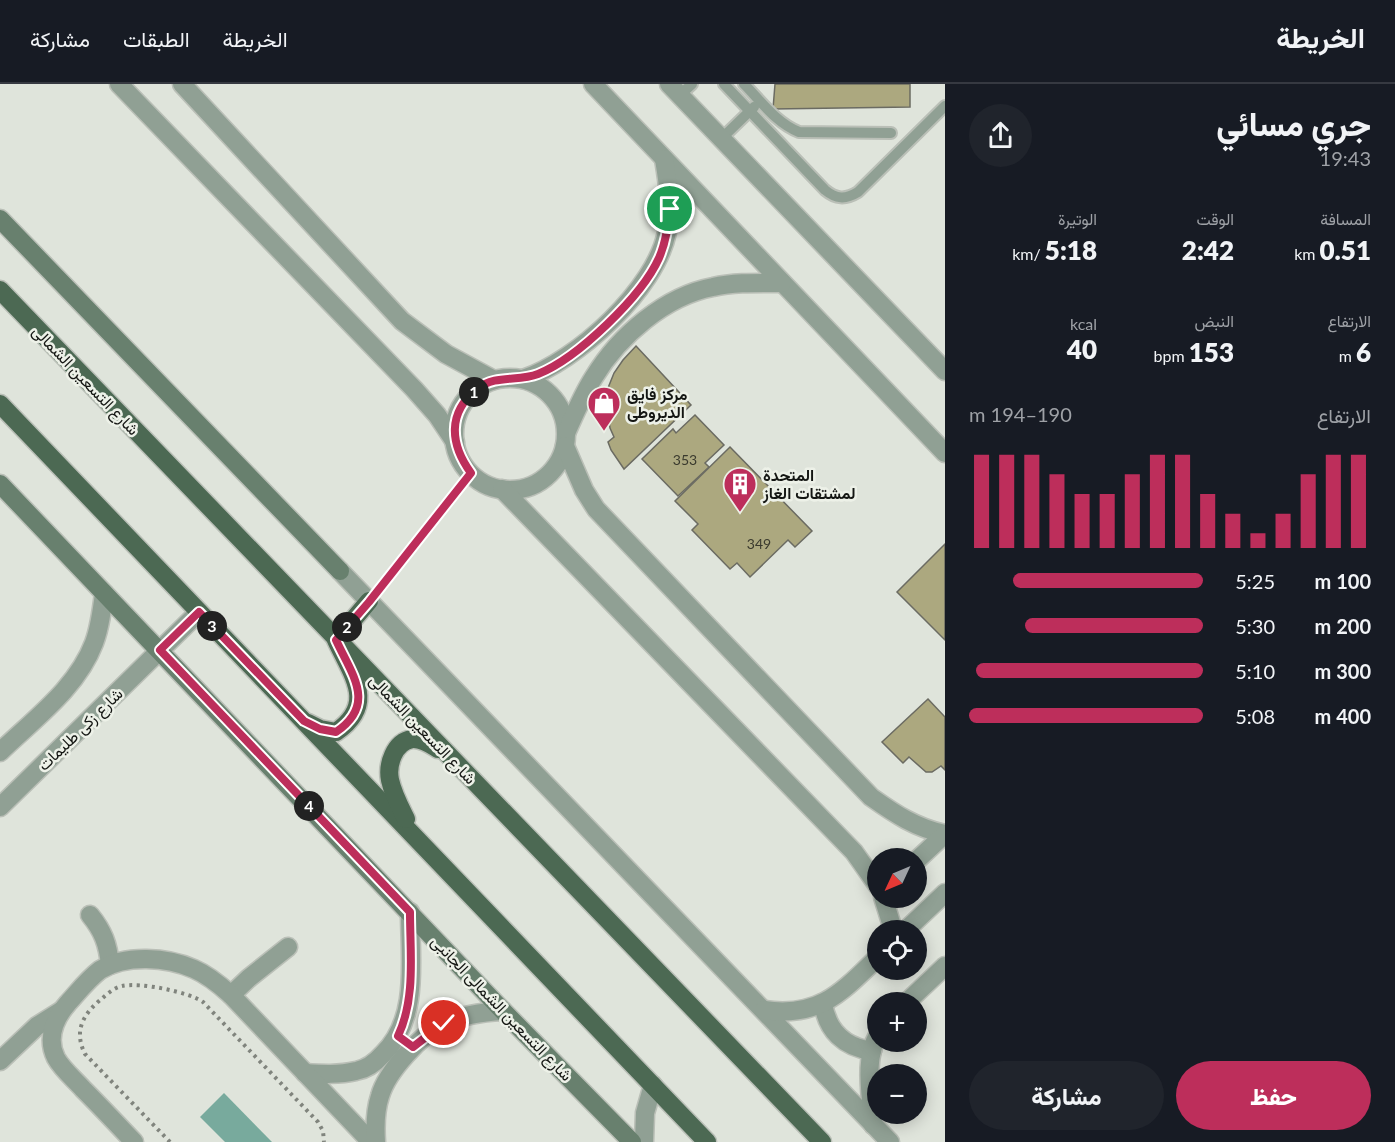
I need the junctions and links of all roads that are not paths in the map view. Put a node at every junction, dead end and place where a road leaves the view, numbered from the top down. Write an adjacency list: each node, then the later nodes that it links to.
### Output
1 (119, 84): 21 (street)
2 (182, 84): 18 (street)
3 (593, 84): 12 (street)
4 (724, 84): 9 (lane)
5 (744, 84): 7 (lane)
6 (680, 88): 11 (street)
7 (760, 101): 9 (lane); 10 (lane)
8 (945, 106): 9 (lane)
9 (750, 111): 11 (lane)
10 (891, 133)
11 (721, 139): 16 (street)
12 (664, 159): 14 (street); 17 (street)
13 (0, 219): 25 (main road)
14 (782, 283): 20 (street); 22 (street)
15 (0, 290): 29 (main road, شارع التسعين الشمالى)
16 (943, 366)
17 (524, 379): 18 (street); 20 (street)
18 (494, 380): 21 (street)
19 (0, 404): 28 (main road)
20 (566, 438): 24 (street); 36 (street)
21 (455, 442): 24 (street)
22 (945, 453)
23 (0, 484): 26 (main road, شارع التسعين الشمالى الجانبى)
24 (502, 489): 38 (street)
25 (340, 571): 27 (street)
26 (104, 593): 30 (main road, شارع التسعين الشمالى الجانبى); 32 (street)
27 (369, 602): 29 (main road); 51 (street)
28 (199, 612): 30 (street, شارع زكى طليمات); 31 (main road)
29 (336, 640): 31 (main road); 33 (main road, شارع التسعين الشمالى)
30 (160, 650): 34 (street, شارع زكى طليمات); 40 (main road, شارع التسعين الشمالى الجانبى)
31 (304, 721): 35 (main road)
32 (0, 752)
33 (449, 756): 35 (main road); 69 (main road, شارع التسعين الشمالى)
34 (0, 807)
35 (411, 832): 61 (main road)
36 (945, 834): 37 (street)
37 (927, 851)
38 (867, 870)
39 (945, 893): 42 (street)
40 (410, 912): 52 (main road, شارع التسعين الشمالى الجانبى); 53 (street)
41 (90, 915): 44 (street)
42 (917, 920)
43 (288, 947): 48 (street)
44 (110, 965): 48 (street); 50 (street)
45 (945, 966): 47 (street)
46 (867, 968): 49 (street)
47 (918, 992)
48 (231, 995): 59 (street)
49 (822, 1003): 51 (street); 54 (street)
50 (62, 1010): 57 (street); 63 (street)
51 (764, 1010): 62 (street)
52 (503, 1011): 55 (street); 66 (main road, شارع التسعين الشمالى الجانبى)
53 (398, 1036): 55 (street); 58 (street)
54 (867, 1044)
55 (413, 1047): 60 (street)
56 (873, 1052): 62 (street)
57 (0, 1061)
58 (365, 1068): 59 (street); 60 (street)
59 (305, 1073): 64 (street)
60 (384, 1085): 65 (street)
61 (652, 1085): 67 (street); 68 (main road)
62 (873, 1125): 70 (street)
63 (134, 1142)
64 (371, 1142)
65 (376, 1142)
66 (632, 1142)
67 (644, 1142)
68 (707, 1142)
69 (822, 1142)
70 (890, 1142)

